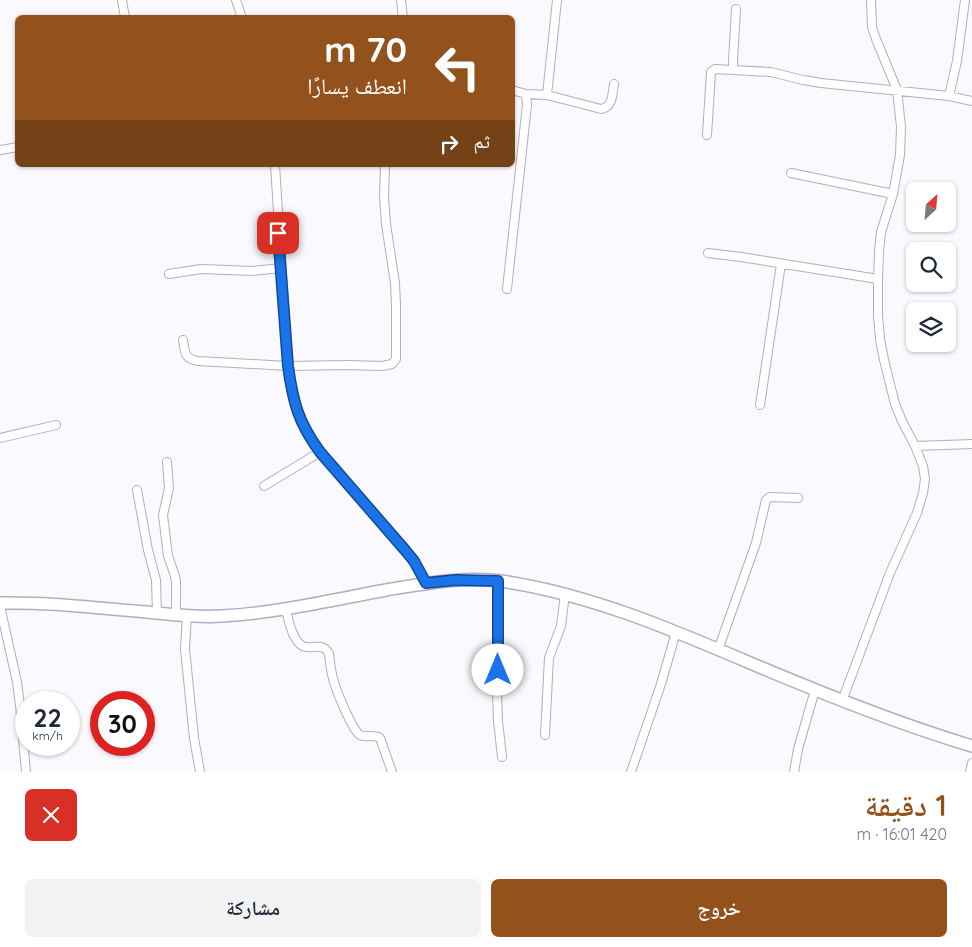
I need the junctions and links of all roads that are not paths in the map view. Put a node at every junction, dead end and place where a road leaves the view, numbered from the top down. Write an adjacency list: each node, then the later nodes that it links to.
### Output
1 (122, 0): 8 (street)
2 (236, 0): 9 (street)
3 (401, 0): 10 (street)
4 (557, 0): 16 (street)
5 (871, 0): 13 (street)
6 (965, 0): 17 (street)
7 (736, 9): 11 (street)
8 (124, 15)
9 (241, 15)
10 (402, 15)
11 (733, 70): 13 (street); 19 (street)
12 (614, 84): 16 (street)
13 (897, 90): 17 (street); 25 (street)
14 (515, 91): 15 (street)
15 (526, 94): 16 (street); 31 (street)
16 (547, 95)
17 (949, 96): 18 (street)
18 (972, 101)
19 (707, 135)
20 (15, 148): 21 (street)
21 (0, 150)
22 (274, 167): 28 (street)
23 (385, 167): 33 (street)
24 (792, 173): 25 (street)
25 (893, 194): 30 (street)
26 (708, 253): 27 (street)
27 (781, 264): 30 (street); 34 (street)
28 (281, 268): 29 (street); 33 (street)
29 (169, 274)
30 (878, 279): 38 (street)
31 (507, 288)
32 (183, 340): 33 (street)
33 (288, 366): 39 (street)
34 (760, 406)
35 (56, 425): 36 (street)
36 (0, 438)
37 (972, 444): 38 (street)
38 (915, 446): 54 (street)
39 (320, 452): 41 (street); 45 (street)
40 (167, 462): 50 (street)
41 (264, 486)
42 (137, 490): 49 (street)
43 (798, 498): 52 (street)
44 (498, 581): 45 (main road); 46 (main road); 57 (street)
45 (426, 583): 48 (main road)
46 (565, 594): 51 (main road); 55 (street)
47 (0, 604): 49 (main road); 59 (street)
48 (285, 608): 50 (main road); 61 (street)
49 (157, 613): 50 (main road)
50 (182, 615): 60 (street)
51 (676, 632): 52 (main road); 62 (street)
52 (718, 650): 53 (main road)
53 (815, 690): 54 (main road); 63 (street)
54 (842, 701): 56 (main road)
55 (545, 736)
56 (972, 746)
57 (502, 757)
58 (972, 763): 64 (street)
59 (26, 772)
60 (200, 772)
61 (392, 772)
62 (631, 772)
63 (794, 772)
64 (970, 772)

